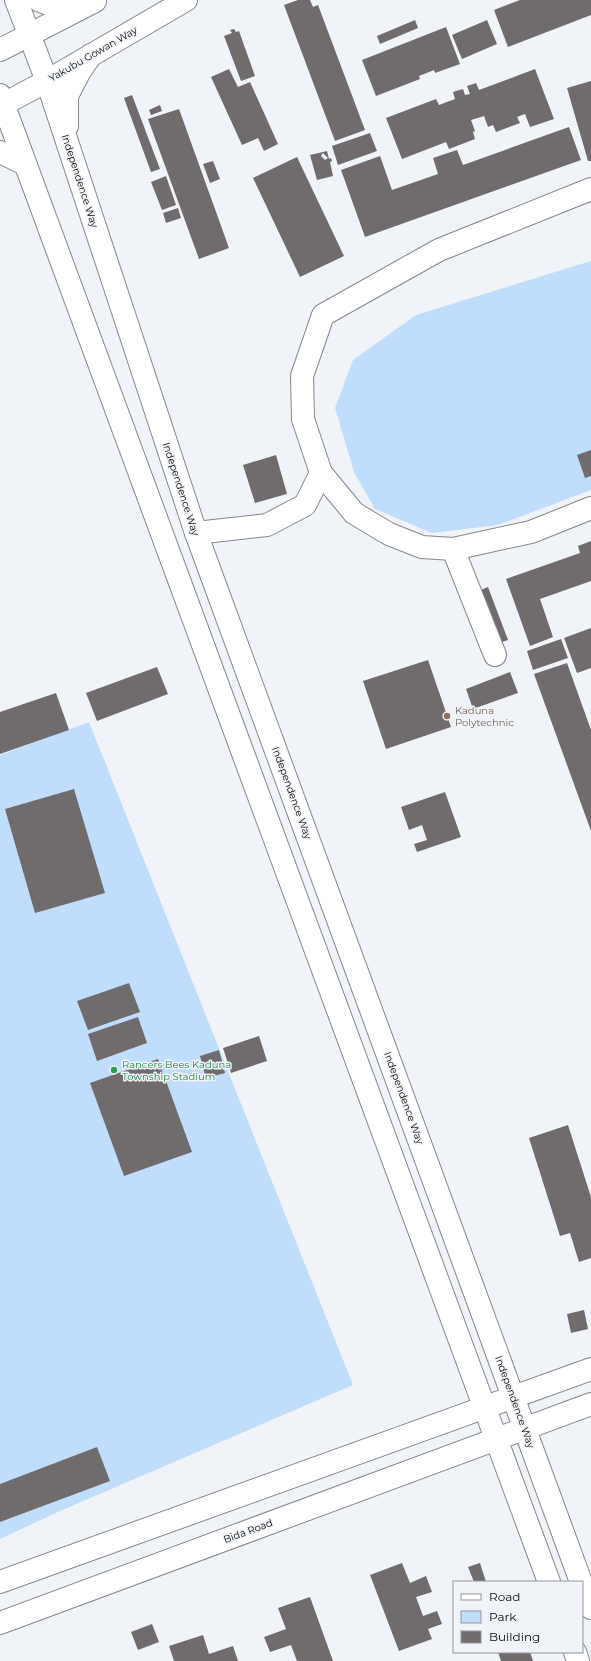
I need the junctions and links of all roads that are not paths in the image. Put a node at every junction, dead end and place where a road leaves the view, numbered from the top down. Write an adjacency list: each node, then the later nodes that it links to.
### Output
1 (16, 0): 5 (main road, Independence Way)
2 (38, 0): 4 (main road)
3 (186, 0): 7 (main road, Yakubu Gowan Way)
4 (94, 2): 5 (main road)
5 (29, 35): 6 (main road); 8 (main road, Independence Way)
6 (0, 50)
7 (91, 55): 8 (main road, Yakubu Gowan Way); 10 (main road)
8 (47, 81): 9 (main road, Yakubu Gowan Way); 10 (main road, Independence Way)
9 (1, 101): 12 (main road)
10 (66, 141): 16 (main road, Independence Way)
11 (0, 152): 12 (main road)
12 (25, 164): 22 (main road)
13 (591, 189): 14 (main road)
14 (321, 473): 16 (main road); 17 (main road)
15 (591, 508): 17 (main road)
16 (196, 533): 20 (main road, Independence Way)
17 (453, 548): 18 (main road)
18 (494, 655)
19 (591, 1368): 20 (main road)
20 (514, 1397): 22 (main road); 23 (main road, Independence Way)
21 (591, 1404): 23 (main road, Bida Road)
22 (485, 1407): 24 (main road); 27 (main road)
23 (525, 1428): 24 (main road, Bida Road); 26 (main road, Independence Way)
24 (496, 1439): 25 (main road); 30 (main road, Bida Road)
25 (549, 1581)
26 (581, 1581)
27 (0, 1582)
28 (583, 1586): 29 (main road, Independence Way)
29 (591, 1608)
30 (0, 1623)

